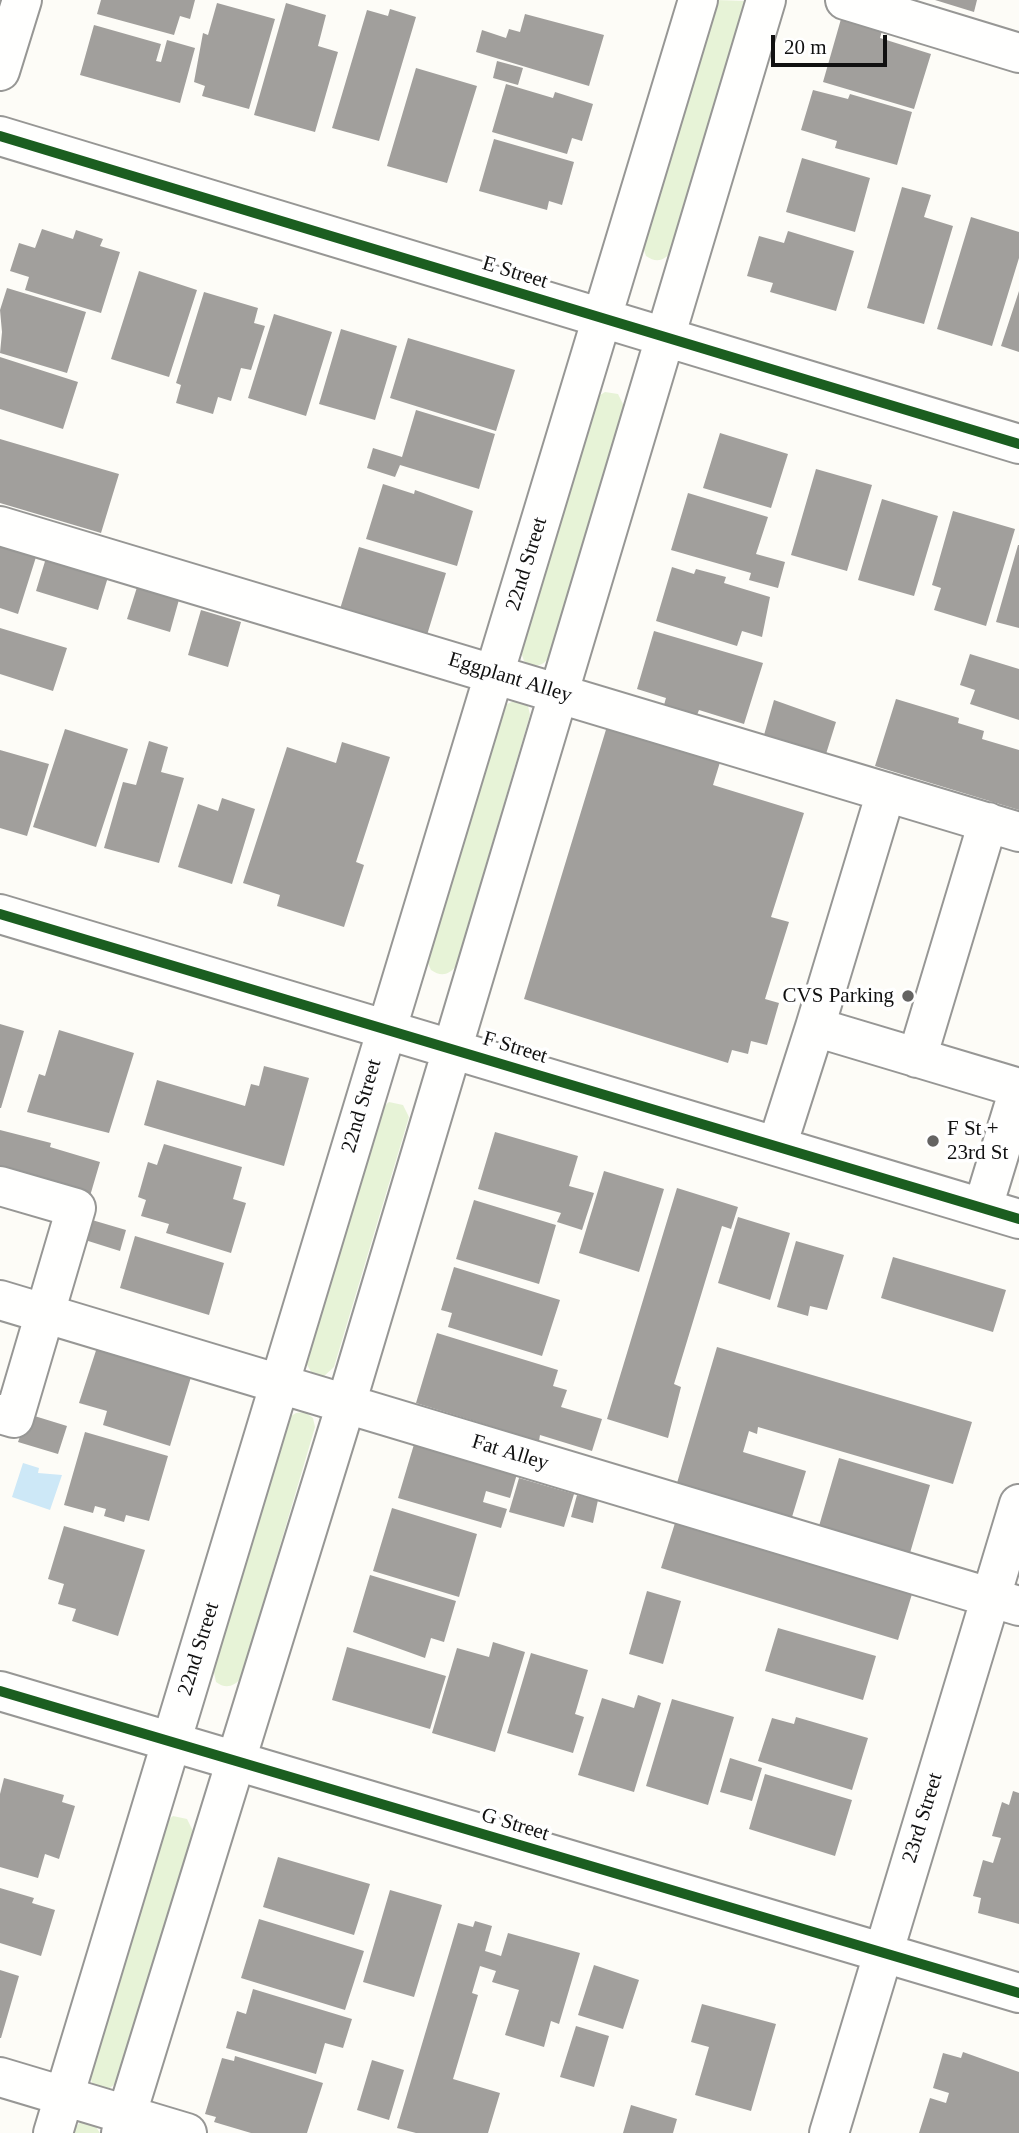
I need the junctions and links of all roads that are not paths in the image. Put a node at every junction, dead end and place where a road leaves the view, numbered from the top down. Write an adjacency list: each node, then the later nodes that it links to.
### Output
1 (22, 0): 6 (street)
2 (698, 0): 8 (street, 22nd Street)
3 (766, 0): 9 (street)
4 (845, 0): 5 (street)
5 (1019, 53)
6 (0, 71)
7 (0, 136): 8 (street, E Street)
8 (601, 319): 9 (street, E Street); 12 (street, 22nd Street)
9 (666, 339): 10 (street, E Street); 13 (street)
10 (1019, 444)
11 (0, 526): 12 (street, Eggplant Alley)
12 (494, 673): 13 (street, Eggplant Alley); 18 (street, 22nd Street)
13 (559, 693): 14 (street, Eggplant Alley); 19 (street)
14 (886, 792): 15 (street, Eggplant Alley); 17 (street)
15 (1003, 827): 20 (street)
16 (0, 914): 18 (street, F Street)
17 (815, 1027): 20 (street); 22 (street)
18 (385, 1028): 19 (street, F Street); 28 (street, 22nd Street)
19 (451, 1049): 22 (street, F Street); 29 (street)
20 (917, 1058): 21 (street)
21 (1019, 1088): 24 (street)
22 (777, 1146): 24 (street, F Street)
23 (0, 1186): 27 (street)
24 (983, 1207): 25 (street, F Street)
25 (1019, 1219)
26 (0, 1300): 27 (street, Fat Alley)
27 (45, 1313): 28 (street, Fat Alley); 30 (street)
28 (281, 1384): 29 (street, Fat Alley); 34 (street, 22nd Street)
29 (346, 1404): 32 (street, Fat Alley); 35 (street)
30 (0, 1414)
31 (1019, 1504): 32 (street, 23rd Street)
32 (1005, 1602): 36 (street, 23rd Street)
33 (0, 1691): 34 (street, G Street)
34 (170, 1741): 35 (street, G Street); 39 (street, 22nd Street)
35 (235, 1762): 36 (street, G Street); 40 (street)
36 (883, 1953): 37 (street, G Street); 43 (street, 23rd Street)
37 (1019, 1993)
38 (0, 2077): 39 (street)
39 (64, 2096): 40 (street); 41 (street, 22nd Street)
40 (124, 2124): 42 (street)
41 (53, 2133)
42 (187, 2133)
43 (829, 2133)

